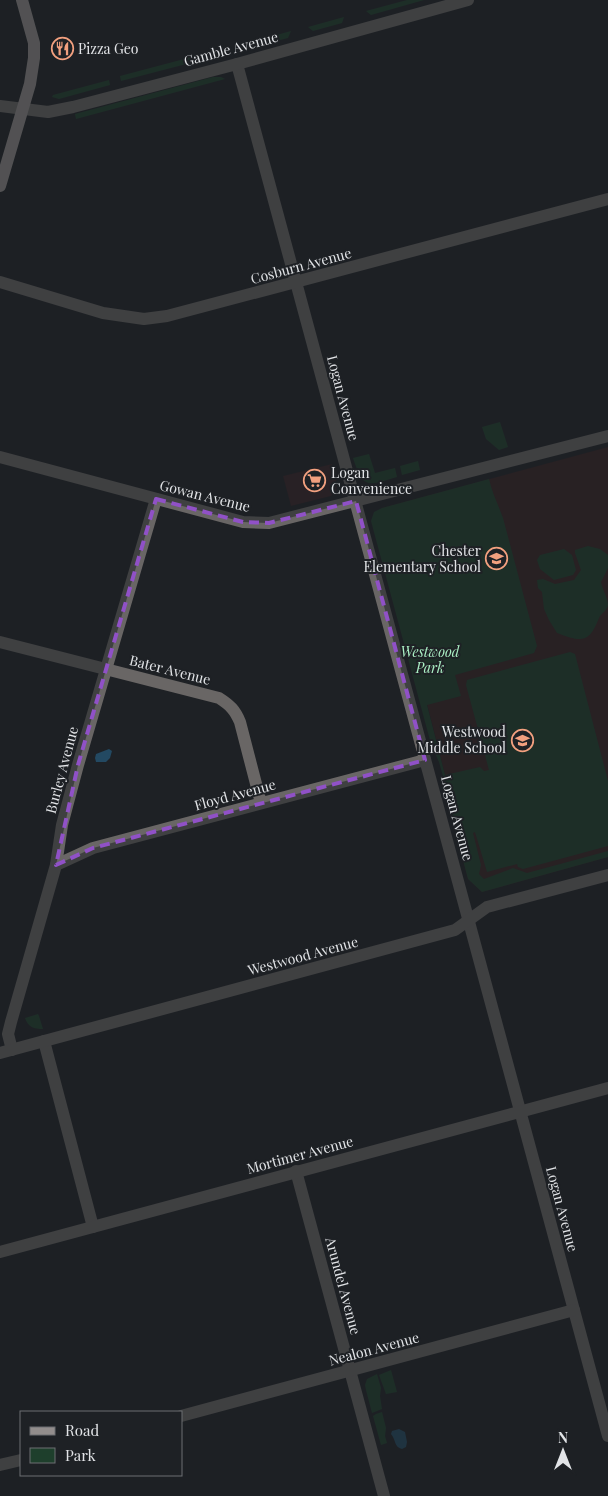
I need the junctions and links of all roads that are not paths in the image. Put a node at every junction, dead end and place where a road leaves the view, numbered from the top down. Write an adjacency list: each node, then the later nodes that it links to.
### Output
1 (22, 0): 5 (main road)
2 (468, 0): 3 (street, Gamble Avenue)
3 (237, 64): 5 (street, Gamble Avenue); 9 (street, Logan Avenue)
4 (0, 106): 5 (street, Gamble Avenue)
5 (22, 109): 6 (main road)
6 (0, 186)
7 (608, 199): 9 (street, Cosburn Avenue)
8 (0, 282): 9 (street, Cosburn Avenue)
9 (296, 283): 13 (street, Logan Avenue)
10 (608, 436): 13 (street, Gowan Avenue)
11 (0, 457): 12 (street, Gowan Avenue)
12 (156, 499): 13 (street, Gowan Avenue); 15 (street, Burley Avenue)
13 (356, 501): 16 (street, Logan Avenue)
14 (0, 642): 15 (street, Bater Avenue)
15 (107, 669): 17 (street, Bater Avenue); 18 (street, Burley Avenue)
16 (425, 760): 17 (street, Floyd Avenue); 20 (street, Logan Avenue)
17 (261, 803): 18 (street, Floyd Avenue)
18 (56, 865): 22 (street, Burley Avenue)
19 (608, 875): 20 (street, Westwood Avenue)
20 (469, 921): 21 (street, Westwood Avenue); 24 (street, Logan Avenue)
21 (44, 1041): 22 (street, Westwood Avenue); 26 (street)
22 (6, 1052)
23 (608, 1088): 24 (street, Mortimer Avenue)
24 (520, 1111): 25 (street, Mortimer Avenue); 28 (street, Logan Avenue)
25 (296, 1171): 26 (street, Mortimer Avenue); 29 (street, Arundel Avenue)
26 (93, 1227): 27 (street, Mortimer Avenue)
27 (0, 1252)
28 (574, 1310): 29 (street, Nealon Avenue); 31 (street, Logan Avenue)
29 (351, 1370): 30 (street, Nealon Avenue); 34 (street, Arundel Avenue)
30 (182, 1416)
31 (608, 1436)
32 (20, 1460): 33 (street)
33 (0, 1465)
34 (384, 1496)

